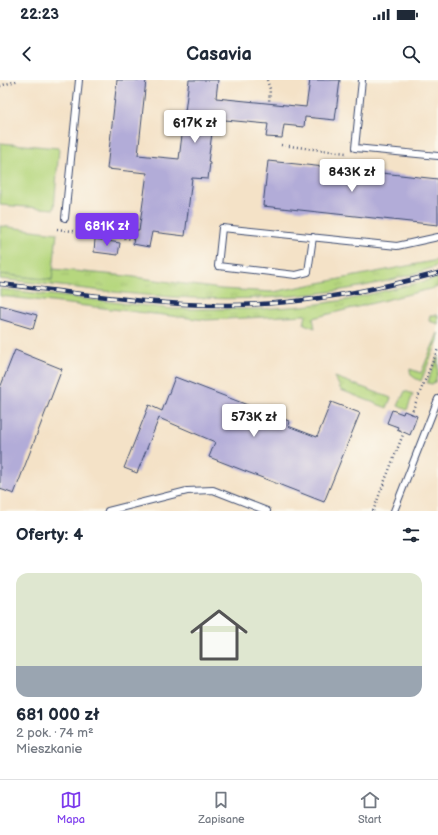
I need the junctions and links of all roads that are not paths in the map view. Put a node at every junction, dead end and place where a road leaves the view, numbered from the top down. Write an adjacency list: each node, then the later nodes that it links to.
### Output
1 (79, 80): 4 (lane)
2 (362, 80): 3 (lane)
3 (438, 156)
4 (66, 218)
5 (438, 237): 6 (lane)
6 (313, 238): 6 (lane)
7 (438, 399): 10 (lane)
8 (108, 511): 9 (lane)
9 (266, 511)
10 (394, 511)

